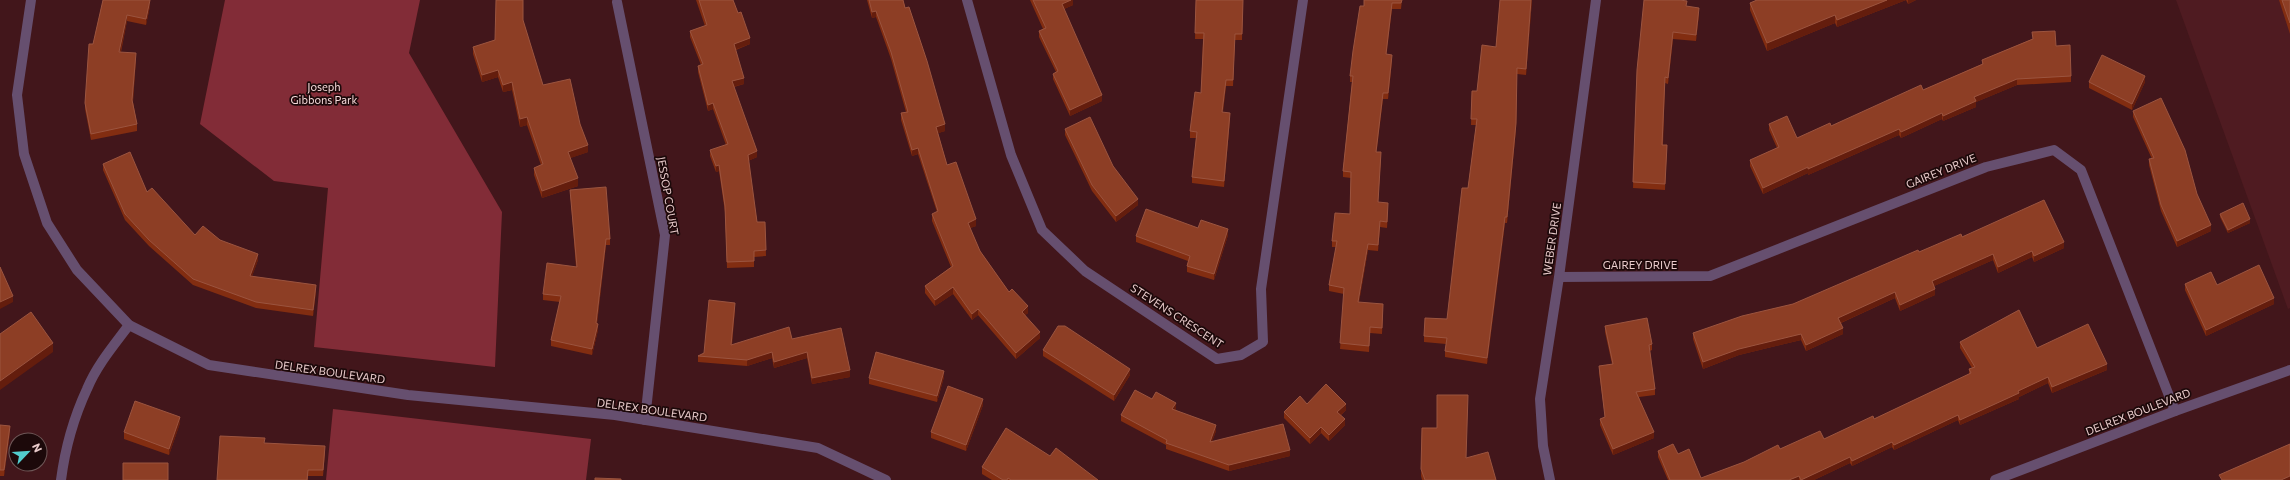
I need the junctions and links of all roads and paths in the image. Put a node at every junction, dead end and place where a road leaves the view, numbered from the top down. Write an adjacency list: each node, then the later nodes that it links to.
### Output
1 (31, 0): 7 (street, DELREX BOULEVARD)
2 (967, 0): 3 (street, STEVENS CRESCENT)
3 (1304, 0)
4 (1596, 0): 6 (street, WEBER DRIVE)
5 (617, 2): 10 (street, JESSOP COURT)
6 (1559, 277): 9 (street, GAIREY DRIVE); 13 (street, WEBER DRIVE)
7 (129, 325): 10 (street, DELREX BOULEVARD); 11 (street)
8 (2290, 370): 9 (street, DELREX BOULEVARD)
9 (2175, 411): 14 (street, DELREX BOULEVARD)
10 (645, 420): 12 (street, DELREX BOULEVARD)
11 (61, 480)
12 (886, 480)
13 (1550, 480)
14 (1995, 480)

